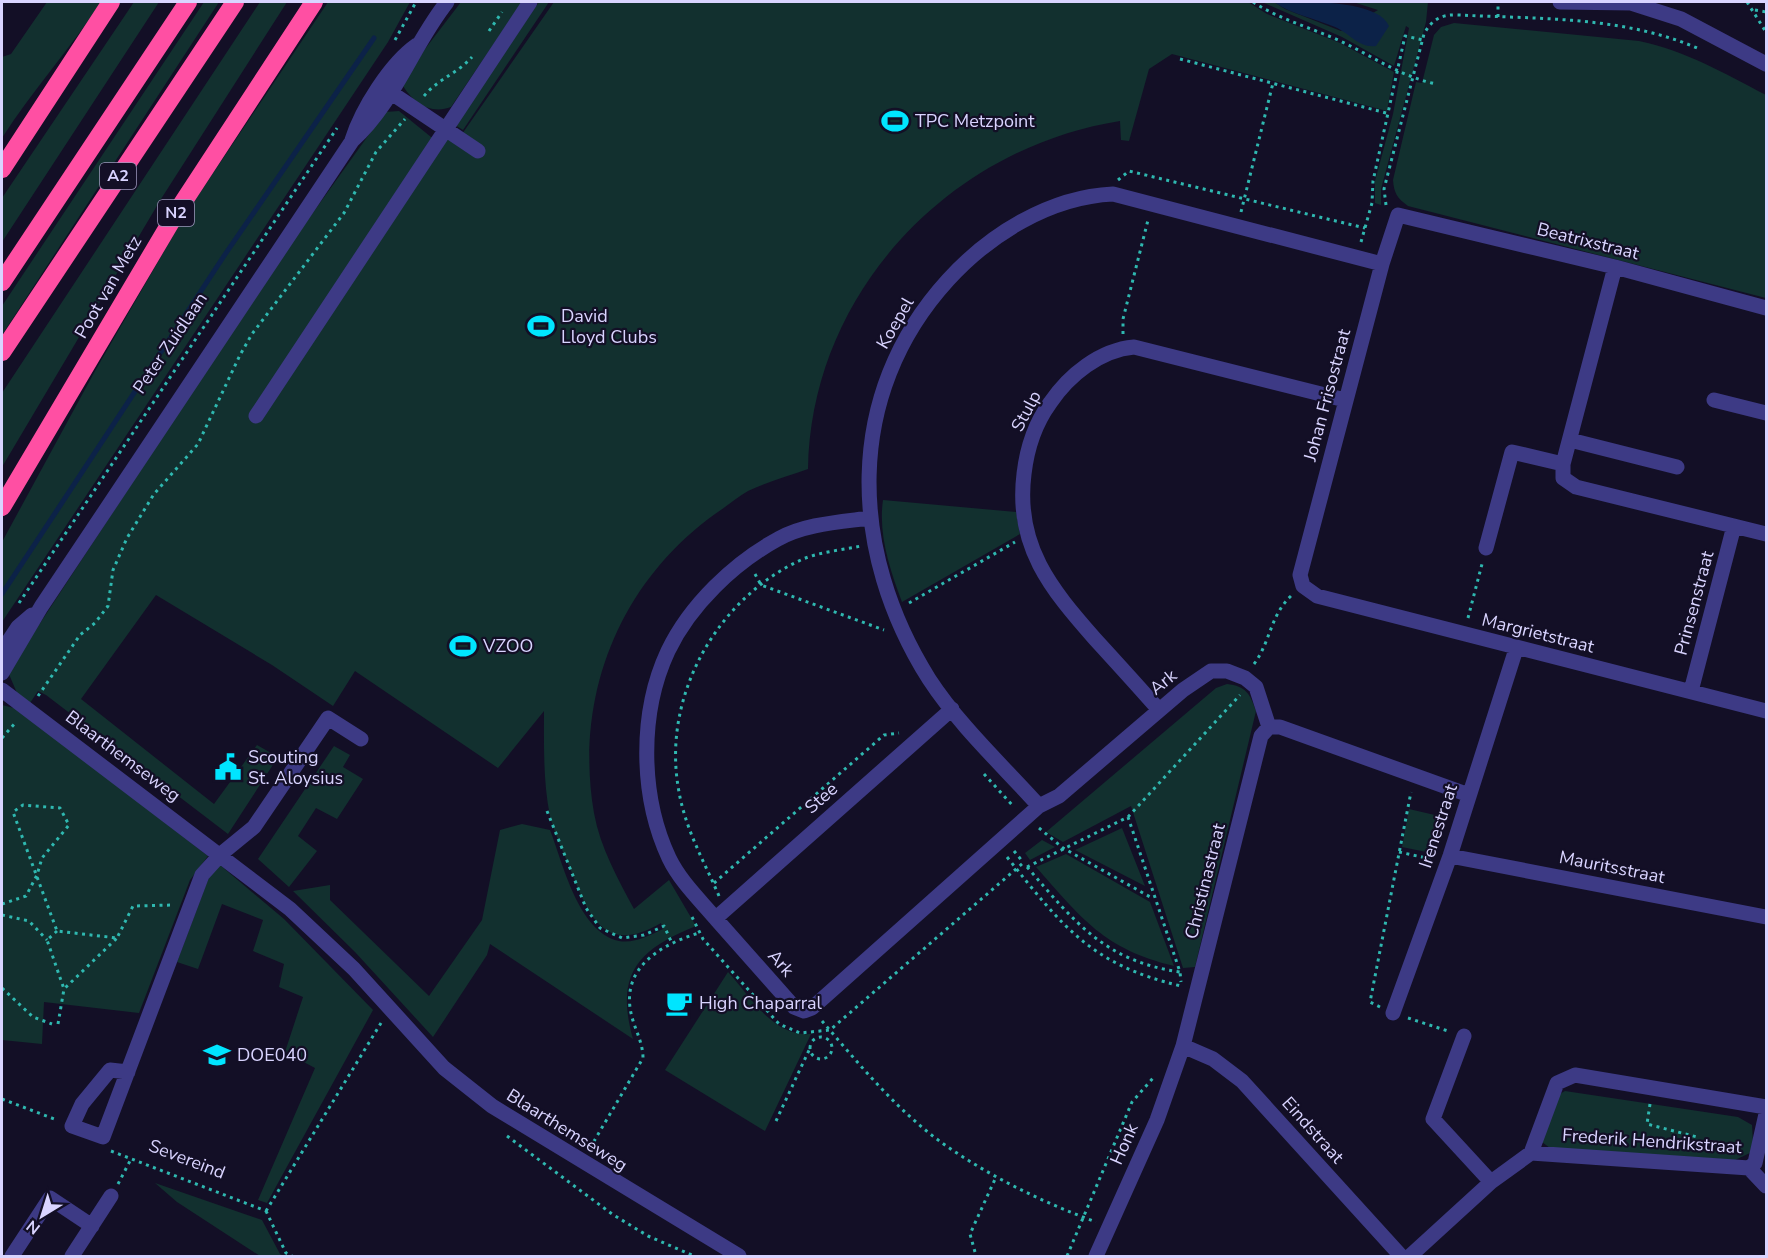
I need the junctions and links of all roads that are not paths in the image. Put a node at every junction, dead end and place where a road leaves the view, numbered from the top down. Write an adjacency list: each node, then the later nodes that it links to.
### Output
1 (111, 2): 13 (highway)
2 (188, 2): 17 (highway, A2)
3 (235, 2): 19 (highway, A2)
4 (314, 2): 27 (highway, Poot van Metz / N2)
5 (447, 2): 10 (street, Peter Zuidlaan)
6 (530, 2): 11 (street)
7 (1560, 2): 8 (street)
8 (1630, 2): 9 (street)
9 (1767, 64)
10 (386, 90): 11 (street); 33 (street, Peter Zuidlaan)
11 (446, 130): 12 (street); 23 (street)
12 (478, 151)
13 (2, 170)
14 (1398, 215): 15 (street, Johan Frisostraat); 16 (street, Beatrixstraat)
15 (1382, 264): 20 (street, Johan Frisostraat); 28 (street, Koepel)
16 (1615, 267): 18 (street, Beatrixstraat); 24 (street)
17 (2, 282)
18 (1767, 308)
19 (2, 352)
20 (1346, 400): 32 (street, Johan Frisostraat); 40 (street, Stulp)
21 (1714, 400): 22 (street)
22 (1767, 413)
23 (256, 416)
24 (1570, 440): 25 (street); 26 (street)
25 (1563, 464): 29 (street); 31 (street)
26 (1677, 467)
27 (2, 507)
28 (870, 518): 39 (street, Koepel); 48 (street, Ark)
29 (1734, 526): 30 (street); 38 (street, Prinsenstraat)
30 (1767, 534)
31 (1486, 548)
32 (1303, 586): 34 (street, Margrietstraat)
33 (41, 607): 35 (street, Peter Zuidlaan); 36 (street, Peter Zuidlaan)
34 (1516, 649): 38 (street, Margrietstraat); 44 (street, Irenestraat)
35 (2, 651)
36 (2, 673)
37 (2, 690): 46 (street, Blaarthemseweg)
38 (1691, 691): 41 (street, Margrietstraat)
39 (952, 709): 45 (street, Koepel); 48 (street, Stee)
40 (1159, 710): 42 (street, Ark); 45 (street, Ark)
41 (1767, 711)
42 (1269, 727): 44 (street); 52 (street, Christinastraat)
43 (361, 739): 46 (street)
44 (1469, 795): 47 (street, Irenestraat)
45 (1034, 810): 48 (street, Ark)
46 (220, 854): 53 (street); 64 (street, Blaarthemseweg)
47 (1448, 859): 49 (street, Mauritsstraat); 50 (street, Irenestraat)
48 (721, 913)
49 (1767, 917)
50 (1393, 1013)
51 (1464, 1036): 58 (street)
52 (1183, 1046): 65 (street, Honk); 66 (street, Eindstraat)
53 (128, 1072): 53 (street)
54 (1767, 1107): 56 (street, Frederik Hendrikstraat)
55 (1767, 1114): 57 (street, Frederik Hendrikstraat)
56 (1531, 1153): 57 (street, Frederik Hendrikstraat); 58 (street)
57 (1749, 1168): 59 (street)
58 (1491, 1182): 67 (street)
59 (1767, 1186)
60 (111, 1196): 61 (street)
61 (92, 1226): 62 (street); 63 (street)
62 (12, 1257)
63 (72, 1257)
64 (739, 1257)
65 (1096, 1257)
66 (1401, 1257)
67 (1410, 1257)

